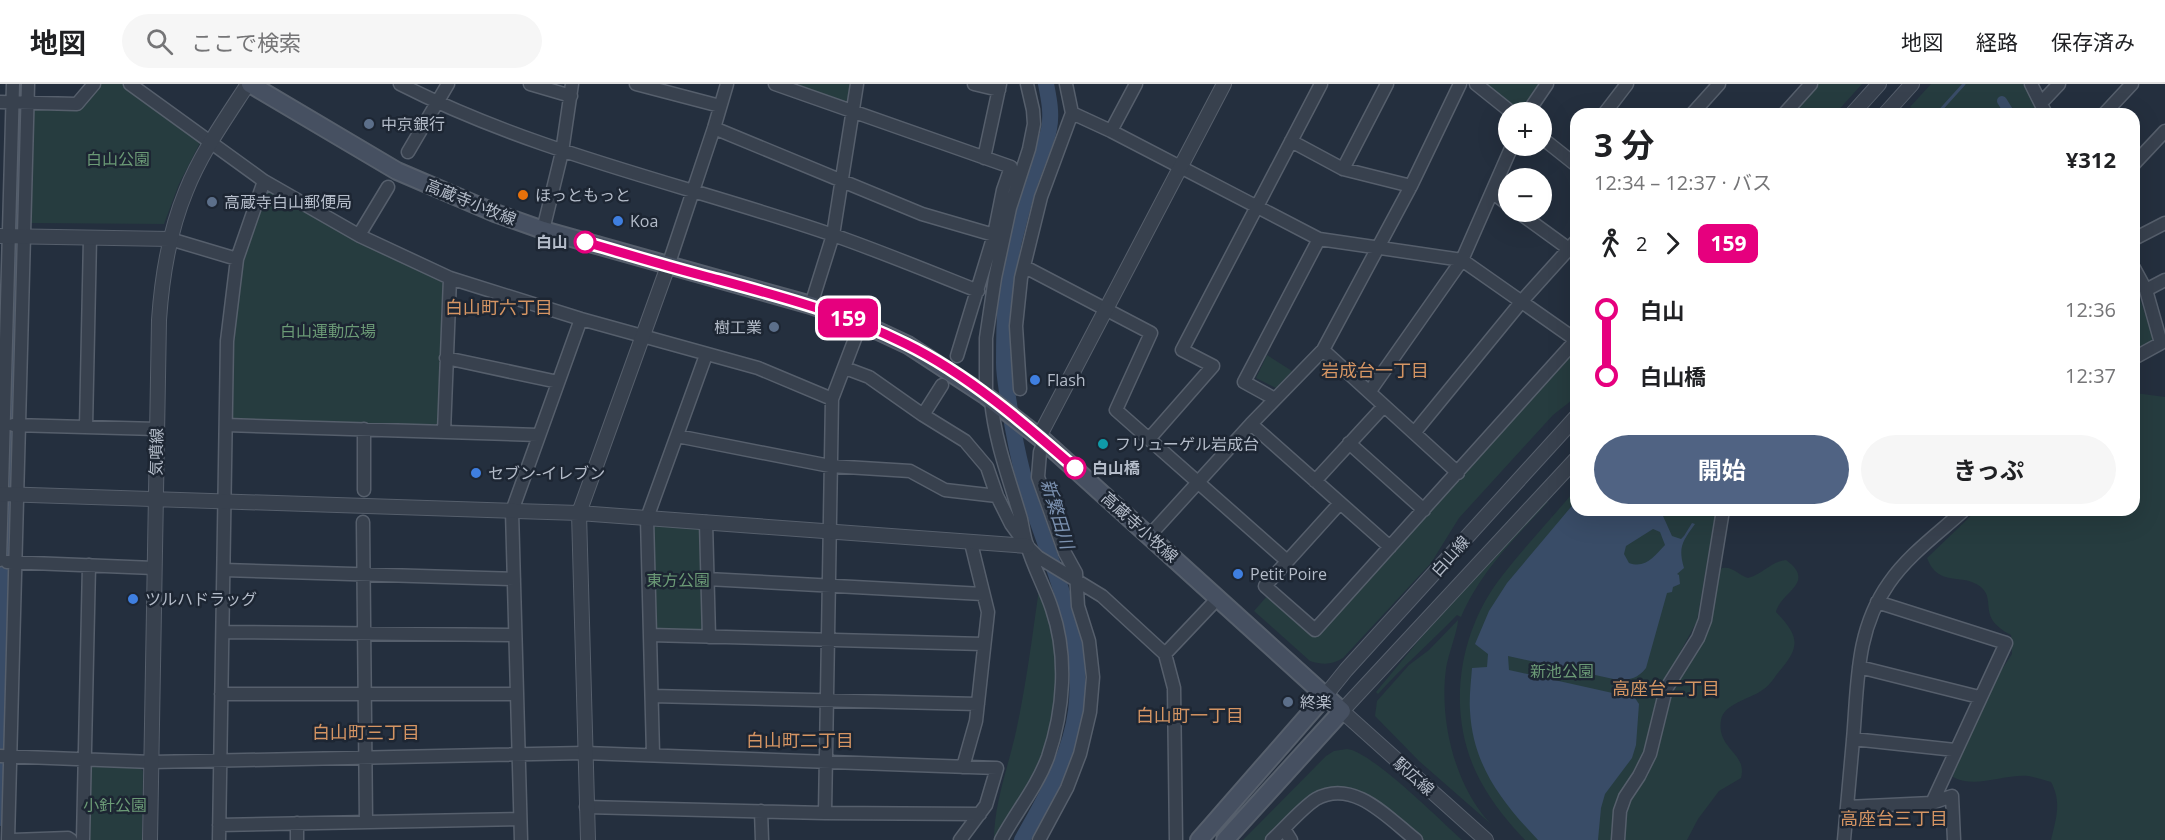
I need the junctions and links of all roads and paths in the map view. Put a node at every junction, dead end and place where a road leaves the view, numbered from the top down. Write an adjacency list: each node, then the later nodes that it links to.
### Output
1 (13, 84): 34 (street)
2 (28, 84): 38 (street)
3 (93, 84): 38 (street)
4 (130, 84): 54 (street)
5 (249, 84): 54 (street, 気噴線); 74 (main road, 高蔵寺小牧線)
6 (400, 84): 35 (street)
7 (448, 84): 35 (street)
8 (530, 84): 33 (street)
9 (727, 84): 39 (street)
10 (775, 84): 31 (street)
11 (857, 84): 48 (street)
12 (974, 84): 32 (street)
13 (1028, 84): 114 (street)
14 (1066, 84): 49 (street)
15 (1136, 84): 51 (street)
16 (1224, 84): 62 (street)
17 (1321, 84): 53 (street)
18 (1387, 84): 63 (street)
19 (1460, 84): 66 (street)
20 (1476, 84): 36 (street)
21 (1546, 84): 37 (street)
22 (1628, 84): 40 (street)
23 (1719, 84): 41 (street)
24 (1811, 84): 42 (street)
25 (1878, 84): 43 (street)
26 (1912, 84): 44 (street)
27 (2031, 84): 45 (street)
28 (2058, 84): 46 (street)
29 (2132, 84): 47 (street)
30 (641, 85): 39 (street)
31 (794, 87): 48 (street)
32 (1000, 87): 60 (street)
33 (572, 90): 57 (street)
34 (6, 102): 38 (street); 78 (street)
35 (436, 102): 56 (street); 57 (street)
36 (1498, 102)
37 (1534, 102)
38 (27, 103): 78 (street)
39 (720, 106): 50 (street)
40 (1609, 108)
41 (1697, 108)
42 (1789, 108)
43 (1857, 108)
44 (1890, 108)
45 (2043, 108)
46 (2045, 108)
47 (2110, 108)
48 (853, 111): 60 (street); 64 (street)
49 (1072, 113): 51 (street); 89 (street)
50 (714, 128): 64 (street); 69 (street)
51 (1112, 131): 62 (street)
52 (2165, 131): 61 (street)
53 (1291, 141): 63 (street); 71 (street)
54 (210, 144): 65 (street); 81 (street, 気噴線)
55 (1552, 144): 59 (street)
56 (408, 152)
57 (562, 152): 69 (street); 74 (street)
58 (1508, 156): 68 (street)
59 (1570, 156)
60 (984, 158): 77 (street)
61 (2140, 158)
62 (1181, 168): 71 (street); 97 (street)
63 (1343, 169): 66 (street)
64 (842, 180): 76 (street); 77 (street)
65 (264, 182): 75 (street); 86 (street)
66 (1411, 186): 84 (street)
67 (388, 187): 75 (street)
68 (1492, 192): 70 (street); 87 (street)
69 (693, 193): 76 (street); 88 (street)
70 (1498, 197)
71 (1257, 206): 82 (street); 132 (street)
72 (1535, 222): 83 (street)
73 (2165, 223): 79 (street)
74 (543, 230): 88 (main road, 高蔵寺小牧線)
75 (359, 235): 90 (street)
76 (833, 235): 94 (street); 96 (street)
77 (994, 235): 94 (street)
78 (11, 236): 80 (street); 119 (street); 122 (street)
79 (2140, 236)
80 (90, 238): 81 (street); 124 (street)
81 (170, 239): 86 (street); 125 (street, 気噴線)
82 (1319, 239): 84 (street); 116 (street)
83 (1570, 243)
84 (1378, 248): 87 (street); 104 (street)
85 (1570, 248): 95 (street)
86 (237, 260): 123 (street)
87 (1462, 260): 95 (street); 113 (street)
88 (669, 266): 96 (main road, 高蔵寺小牧線); 101 (street)
89 (1025, 267): 97 (street); 112 (street)
90 (450, 278): 98 (street); 108 (street)
91 (2140, 278): 93 (street)
92 (2165, 280): 93 (street)
93 (2146, 290): 102 (street)
94 (978, 291): 107 (street)
95 (1522, 302): 100 (street); 128 (street)
96 (811, 305): 99 (main road, 高蔵寺小牧線)
97 (1106, 310): 131 (street); 132 (street)
98 (581, 319): 101 (street); 110 (street)
99 (861, 323): 109 (street); 114 (main road, 高蔵寺小牧線)
100 (1570, 336)
101 (643, 337): 105 (street); 148 (street)
102 (2163, 342): 106 (street)
103 (1570, 347): 136 (street)
104 (1323, 350): 113 (street); 116 (street)
105 (706, 355): 115 (street); 130 (street)
106 (2140, 355)
107 (957, 356)
108 (446, 358): 110 (street); 127 (street)
109 (845, 369): 115 (street); 118 (street)
110 (558, 382): 129 (street)
111 (942, 385): 118 (street)
112 (1020, 390)
113 (1370, 391): 117 (street)
114 (989, 398): 131 (main road, 高蔵寺小牧線); 157 (street)
115 (832, 399): 135 (street)
116 (1275, 399): 120 (street)
117 (1384, 405): 128 (street); 133 (street)
118 (923, 416): 142 (street)
119 (2, 424): 122 (street); 140 (street)
120 (1251, 424): 137 (street); 138 (street)
121 (1570, 424): 186 (street, 白山線)
122 (19, 425): 124 (street); 141 (street)
123 (226, 425): 126 (street); 144 (street)
124 (86, 427): 125 (street)
125 (157, 429): 143 (street, 気噴線)
126 (364, 429): 127 (street); 139 (street)
127 (444, 432): 129 (street)
128 (1414, 433): 136 (street)
129 (538, 435): 147 (street)
130 (677, 436): 135 (street); 151 (street)
131 (1042, 439): 155 (main road, 高蔵寺小牧線); 168 (street)
132 (1149, 439): 138 (street)
133 (1349, 443): 137 (street); 146 (street)
134 (1570, 465): 190 (street, 白山線)
135 (830, 466): 142 (street); 154 (street)
136 (1458, 473): 146 (street)
137 (1315, 481): 145 (street)
138 (1198, 484): 155 (street); 159 (street)
139 (364, 490)
140 (1, 494): 141 (street); 160 (street)
141 (17, 494): 143 (street); 161 (street)
142 (997, 496): 157 (street)
143 (156, 500): 144 (street); 163 (street, 気噴線)
144 (225, 502): 147 (street); 164 (street)
145 (1340, 503): 158 (street); 159 (street)
146 (1424, 510): 158 (street)
147 (512, 511): 148 (street); 166 (street)
148 (579, 513): 151 (street); 193 (street)
149 (1721, 516): 234 (street)
150 (1957, 516): 172 (street)
151 (647, 518): 153 (street); 176 (street)
152 (363, 522): 165 (street)
153 (706, 522): 154 (street); 167 (street)
154 (829, 532): 156 (street); 169 (street)
155 (1150, 535): 171 (main road, 高蔵寺小牧線)
156 (970, 543): 157 (street); 170 (street)
157 (1027, 546): 168 (street); 225 (street)
158 (1390, 547): 159 (street)
159 (1286, 560)
160 (0, 561): 161 (street)
161 (15, 563): 162 (street); 196 (street)
162 (89, 565): 163 (street); 198 (street)
163 (154, 568): 201 (street, 気噴線)
164 (224, 570): 165 (street); 173 (street)
165 (365, 574): 166 (street); 174 (street)
166 (514, 579): 175 (street)
167 (707, 579): 169 (street); 177 (street)
168 (1073, 579): 180 (street); 226 (street)
169 (829, 586): 170 (street); 178 (street)
170 (983, 594): 179 (street)
171 (1218, 598): 180 (street); 186 (main road, 高蔵寺小牧線)
172 (1877, 602): 181 (street); 187 (street)
173 (223, 632): 174 (street); 182 (street)
174 (365, 634): 175 (street); 183 (street)
175 (515, 635): 184 (street)
176 (650, 635): 177 (street); 185 (street)
177 (709, 637): 178 (street)
178 (828, 640): 179 (street); 188 (street)
179 (983, 644): 189 (street)
180 (1166, 654): 227 (street)
181 (1859, 667): 187 (street); 191 (street)
182 (221, 694): 183 (street); 199 (street)
183 (365, 694): 184 (street); 197 (street)
184 (516, 694): 194 (street)
185 (652, 696): 188 (street); 195 (street)
186 (1325, 696): 190 (main road, 高蔵寺小牧線); 228 (main road)
187 (1979, 697): 192 (street)
188 (827, 700): 189 (street); 200 (street)
189 (978, 704): 202 (street)
190 (1342, 711): 229 (main road); 233 (street, 駅広線)
191 (1853, 739): 192 (street); 205 (street)
192 (1955, 750): 203 (street)
193 (585, 753): 194 (street); 195 (street); 204 (street)
194 (518, 754): 197 (street); 209 (street)
195 (653, 754): 200 (street)
196 (5, 756): 198 (street); 214 (street)
197 (366, 758): 199 (street); 210 (street)
198 (86, 760): 201 (street); 217 (street)
199 (220, 760): 201 (street); 212 (street)
200 (826, 760): 202 (street); 207 (street)
201 (152, 762): 218 (street, 気噴線)
202 (963, 767): 208 (street)
203 (1932, 803): 205 (street); 236 (street)
204 (586, 807): 206 (street); 222 (street)
205 (1847, 807): 235 (street)
206 (761, 811): 207 (street); 223 (street)
207 (825, 813): 208 (street)
208 (980, 814): 224 (street)
209 (520, 819): 210 (street); 221 (street)
210 (366, 822): 211 (street)
211 (297, 823): 212 (street); 220 (street)
212 (219, 825): 219 (street)
213 (1284, 829): 230 (street); 231 (street); 232 (street)
214 (8, 840)
215 (13, 840): 216 (street)
216 (71, 840)
217 (83, 840)
218 (150, 840)
219 (219, 840)
220 (297, 840)
221 (521, 840)
222 (588, 840)
223 (762, 840)
224 (960, 840)
225 (1000, 840)
226 (1039, 840)
227 (1176, 840)
228 (1199, 840)
229 (1225, 840)
230 (1272, 840)
231 (1292, 840)
232 (1416, 840)
233 (1486, 840)
234 (1618, 840)
235 (1845, 840)
236 (1954, 840)

